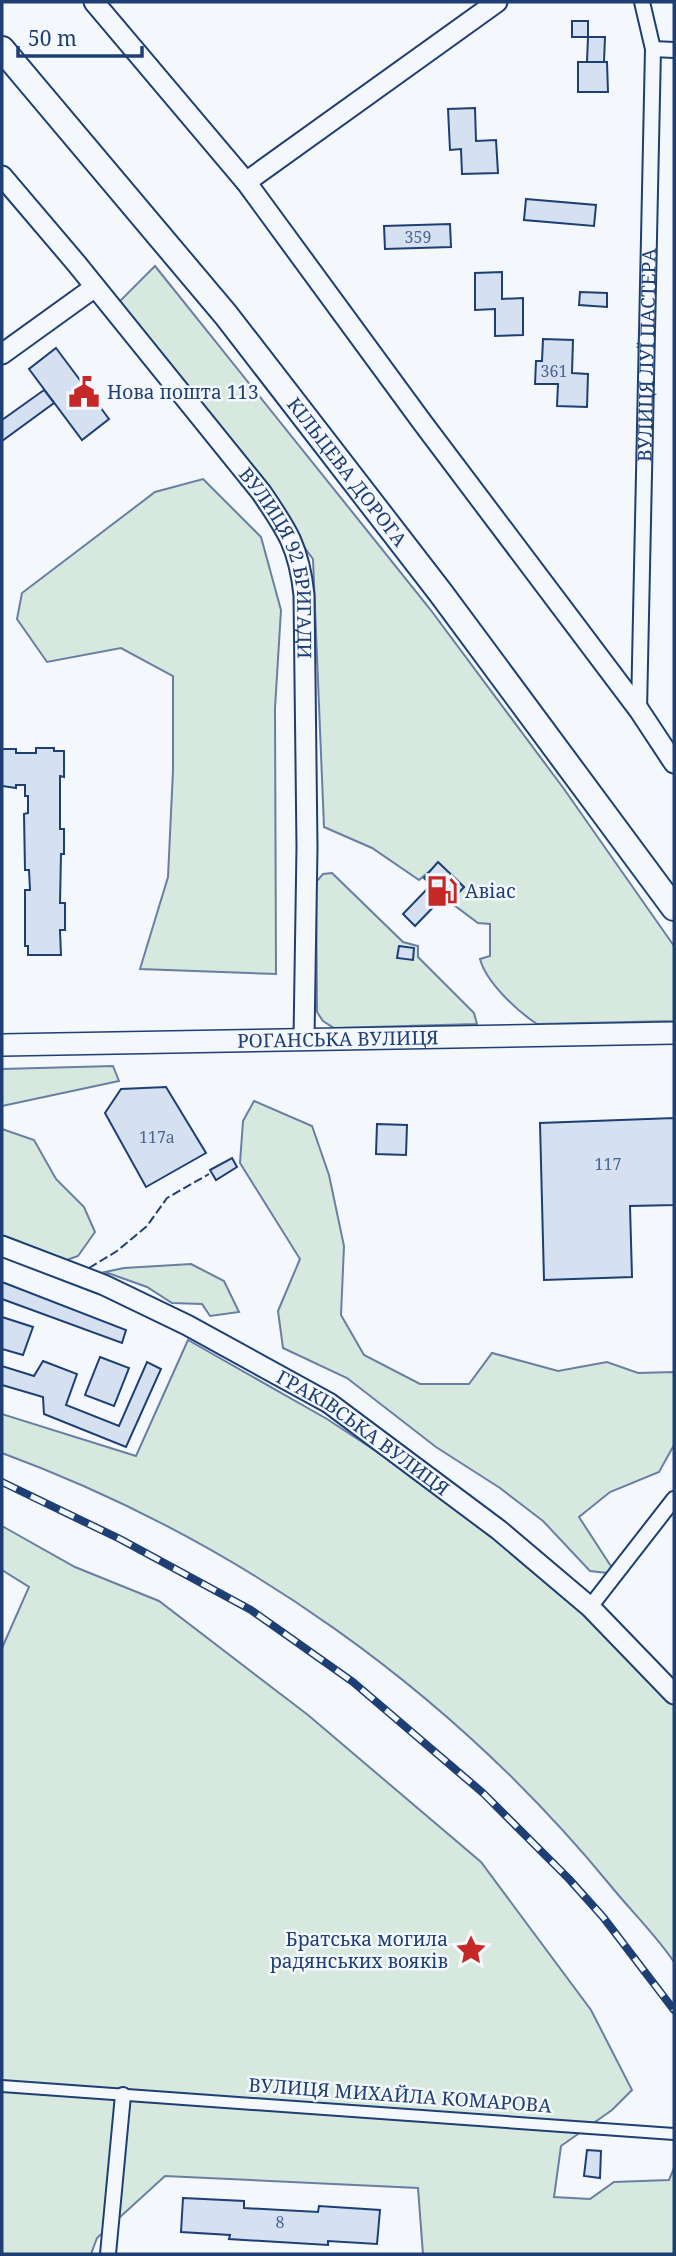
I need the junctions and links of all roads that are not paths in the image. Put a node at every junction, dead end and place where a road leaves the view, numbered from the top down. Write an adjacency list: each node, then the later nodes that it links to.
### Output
1 (94, 2): 8 (street)
2 (497, 2): 8 (street)
3 (642, 2): 5 (street, ВУЛИЦЯ ЛУЇ ПАСТЕРА)
4 (2, 49): 13 (highway, КІЛЬЦЕВА ДОРОГА)
5 (653, 49): 6 (street); 11 (street, ВУЛИЦЯ ЛУЇ ПАСТЕРА)
6 (674, 50)
7 (2, 176): 9 (street, ВУЛИЦЯ 92 БРИГАДИ)
8 (246, 183): 11 (street)
9 (95, 287): 10 (street); 15 (street, ВУЛИЦЯ 92 БРИГАДИ)
10 (2, 354)
11 (639, 710): 12 (street)
12 (673, 760)
13 (674, 908)
14 (674, 1032): 15 (main road, РОГАНСЬКА ВУЛИЦЯ)
15 (304, 1039): 16 (main road, РОГАНСЬКА ВУЛИЦЯ)
16 (2, 1045)
17 (2, 1246): 19 (street, ГРАКІВСЬКА ВУЛИЦЯ)
18 (674, 1499): 19 (street)
19 (590, 1607): 20 (street, ГРАКІВСЬКА ВУЛИЦЯ)
20 (674, 1694)
21 (2, 2086): 22 (street, ВУЛИЦЯ МИХАЙЛА КОМАРОВА)
22 (123, 2095): 23 (street, ВУЛИЦЯ МИХАЙЛА КОМАРОВА); 24 (street)
23 (674, 2134)
24 (108, 2254)

